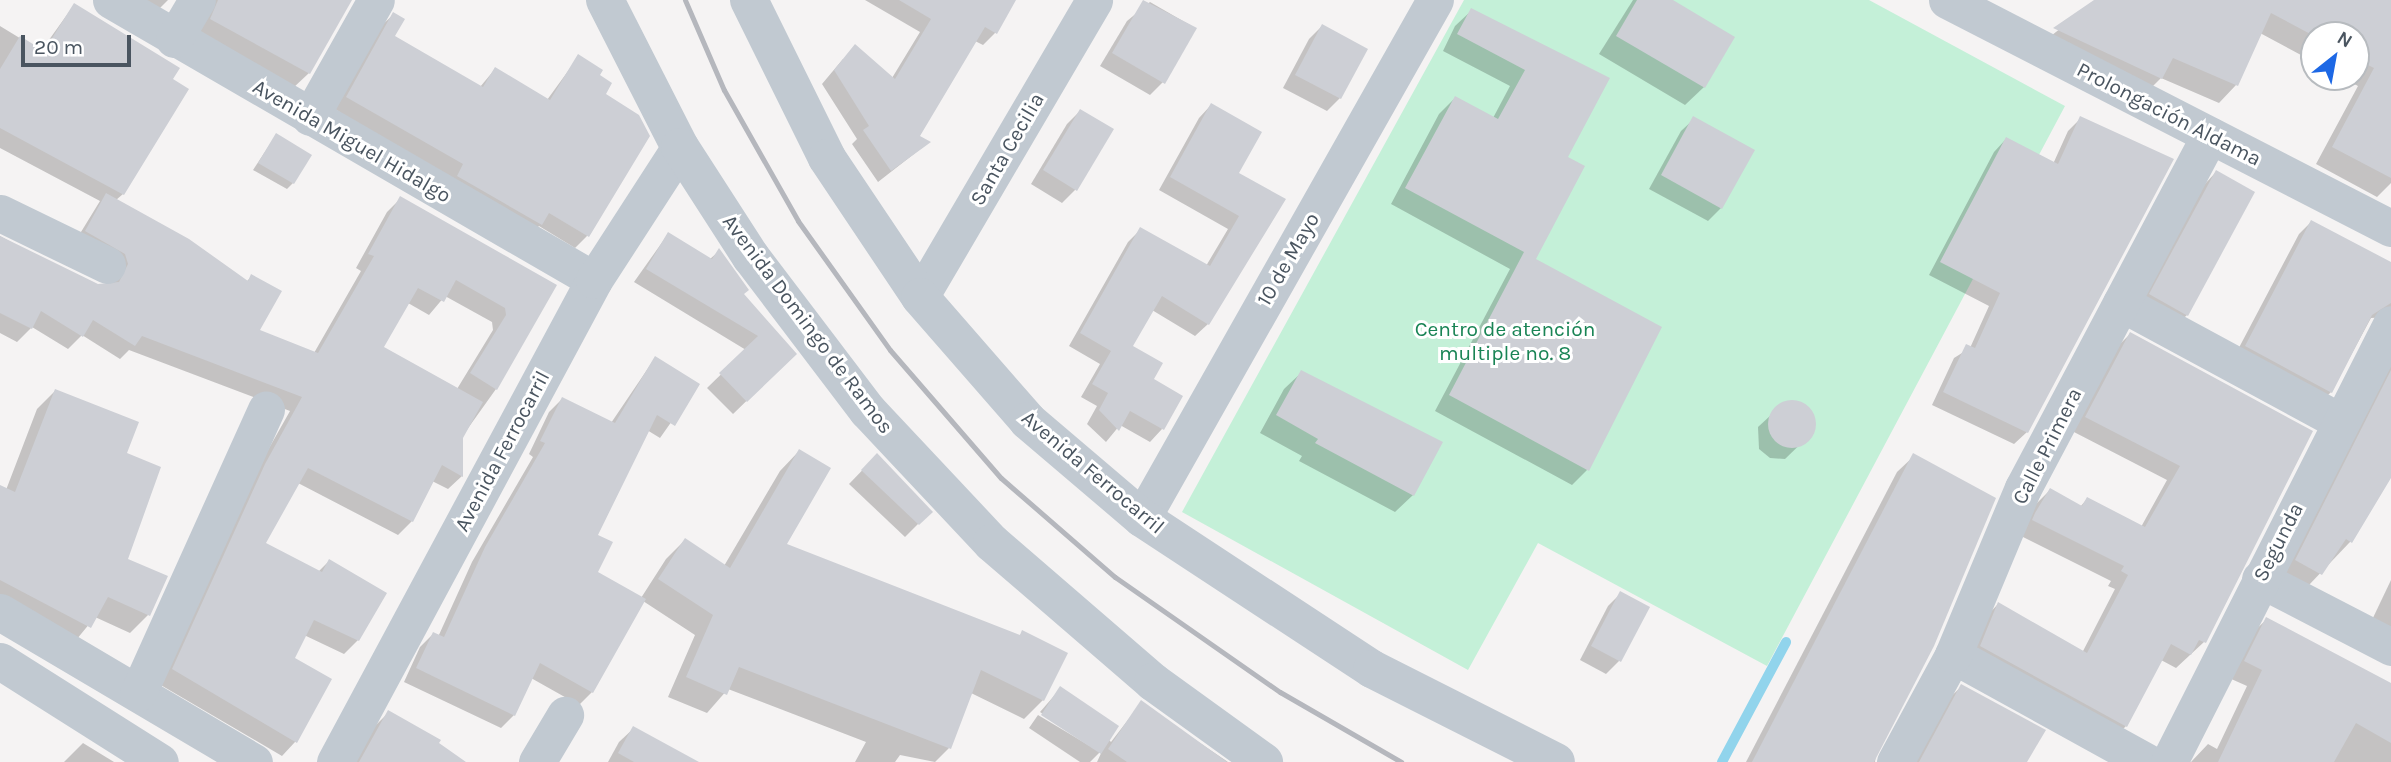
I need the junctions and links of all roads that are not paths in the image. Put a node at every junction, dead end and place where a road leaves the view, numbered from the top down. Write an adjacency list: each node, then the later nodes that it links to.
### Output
1 (111, 0): 10 (street, Avenida Miguel Hidalgo)
2 (197, 0): 10 (street)
3 (376, 0): 11 (street)
4 (605, 0): 13 (street, Avenida Domingo de Ramos)
5 (749, 0): 18 (street, Avenida Ferrocarril)
6 (1094, 0): 18 (street, Santa Cecilia)
7 (1435, 0): 23 (street, 10 de Mayo)
8 (1947, 0): 9 (street, Prolongación Aldama)
9 (1994, 9): 12 (street, Prolongación Aldama)
10 (174, 39): 11 (street, Avenida Miguel Hidalgo)
11 (310, 117): 17 (street, Avenida Miguel Hidalgo)
12 (2210, 135): 15 (street, Prolongación Aldama); 19 (street, Calle Primera)
13 (680, 148): 17 (street, Avenida Ferrocarril); 35 (street, Avenida Domingo de Ramos)
14 (0, 213): 16 (street)
15 (2391, 228)
16 (107, 265)
17 (594, 280): 33 (street, Avenida Ferrocarril)
18 (920, 297): 23 (street, Avenida Ferrocarril)
19 (2121, 303): 22 (street); 27 (street, Calle Primera)
20 (2391, 324): 22 (street, Segunda)
21 (266, 410): 29 (street)
22 (2339, 421): 24 (street, Segunda)
23 (1142, 518): 36 (street, Avenida Ferrocarril)
24 (2260, 579): 26 (street); 39 (street, Segunda)
25 (0, 612): 29 (street)
26 (2391, 647)
27 (1953, 655): 37 (street, Calle Primera); 38 (street)
28 (0, 661): 31 (street)
29 (138, 693): 32 (street)
30 (565, 715): 34 (street)
31 (160, 762)
32 (254, 762)
33 (335, 762)
34 (537, 762)
35 (1264, 762)
36 (1556, 762)
37 (1895, 762)
38 (2147, 762)
39 (2169, 762)

